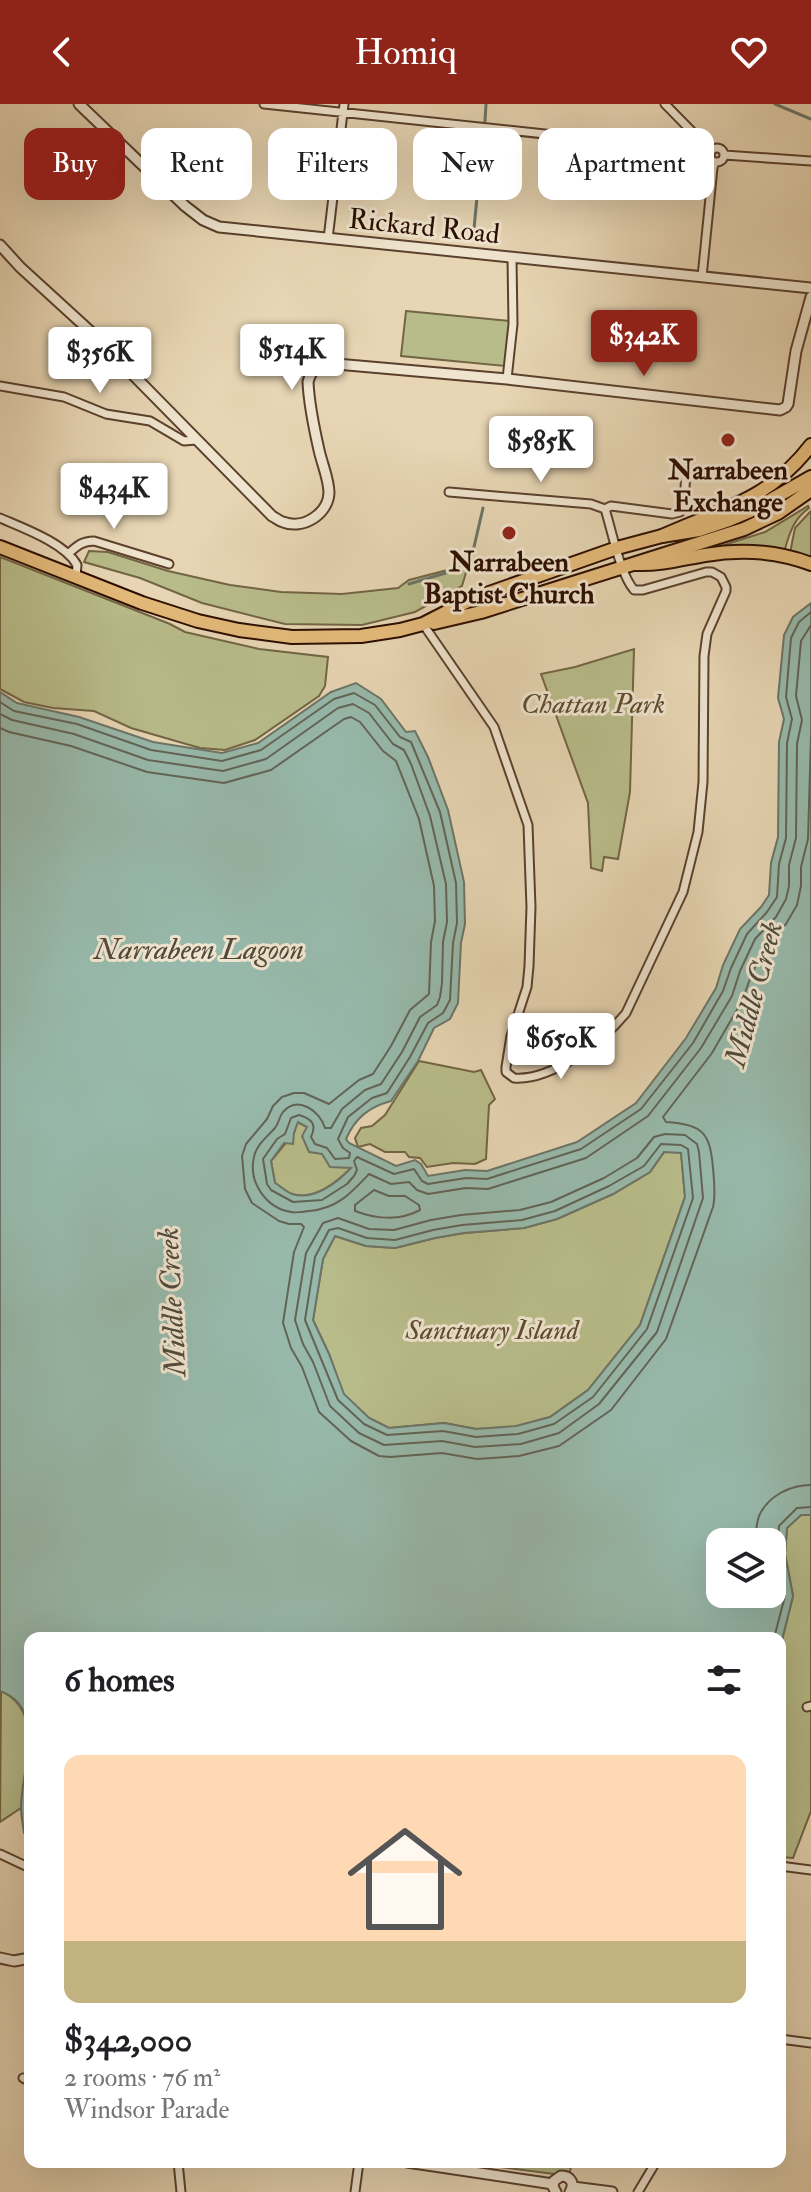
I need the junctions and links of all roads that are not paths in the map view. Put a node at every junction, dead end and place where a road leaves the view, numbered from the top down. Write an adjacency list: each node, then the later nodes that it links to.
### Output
1 (79, 104): 12 (street, Rickard Road)
2 (264, 104): 5 (street)
3 (344, 104): 5 (street)
4 (665, 104): 6 (street)
5 (342, 114): 7 (street); 12 (street)
6 (688, 128)
7 (538, 134)
8 (714, 150): 9 (street)
9 (724, 155): 10 (street); 11 (street)
10 (811, 161)
11 (715, 162): 15 (street)
12 (328, 239): 14 (street, Rickard Road)
13 (0, 245): 20 (street)
14 (512, 258): 15 (street, Rickard Road); 18 (street)
15 (702, 277): 16 (street, Rickard Road)
16 (811, 288)
17 (811, 297): 18 (street)
18 (507, 379): 20 (street)
19 (0, 386): 20 (street)
20 (196, 440)
21 (811, 445): 28 (main road)
22 (686, 471): 26 (street)
23 (811, 477): 28 (main road)
24 (811, 490): 33 (main road)
25 (449, 492): 26 (street)
26 (605, 509): 30 (street)
27 (0, 518): 31 (street)
28 (662, 536): 30 (main road)
29 (0, 547): 36 (main road)
30 (617, 548): 35 (street); 37 (main road)
31 (68, 554): 32 (street); 36 (street)
32 (169, 564)
33 (636, 564): 34 (main road); 35 (main road)
34 (811, 564)
35 (623, 568): 38 (main road); 39 (street)
36 (76, 576): 39 (main road)
37 (472, 599): 38 (main road); 39 (main road)
38 (481, 612): 39 (main road)
39 (423, 624)
40 (0, 1854): 41 (street)
41 (24, 1865)
42 (786, 1867): 43 (street)
43 (811, 1870)
44 (0, 1958): 45 (street)
45 (24, 1959)
46 (786, 2040): 47 (street)
47 (811, 2043)
48 (179, 2168): 54 (street)
49 (358, 2168): 55 (street)
50 (441, 2168): 52 (street)
51 (652, 2168): 57 (street)
52 (554, 2188): 53 (street)
53 (571, 2190): 56 (street)
54 (181, 2192)
55 (355, 2192)
56 (612, 2192)
57 (638, 2192)

